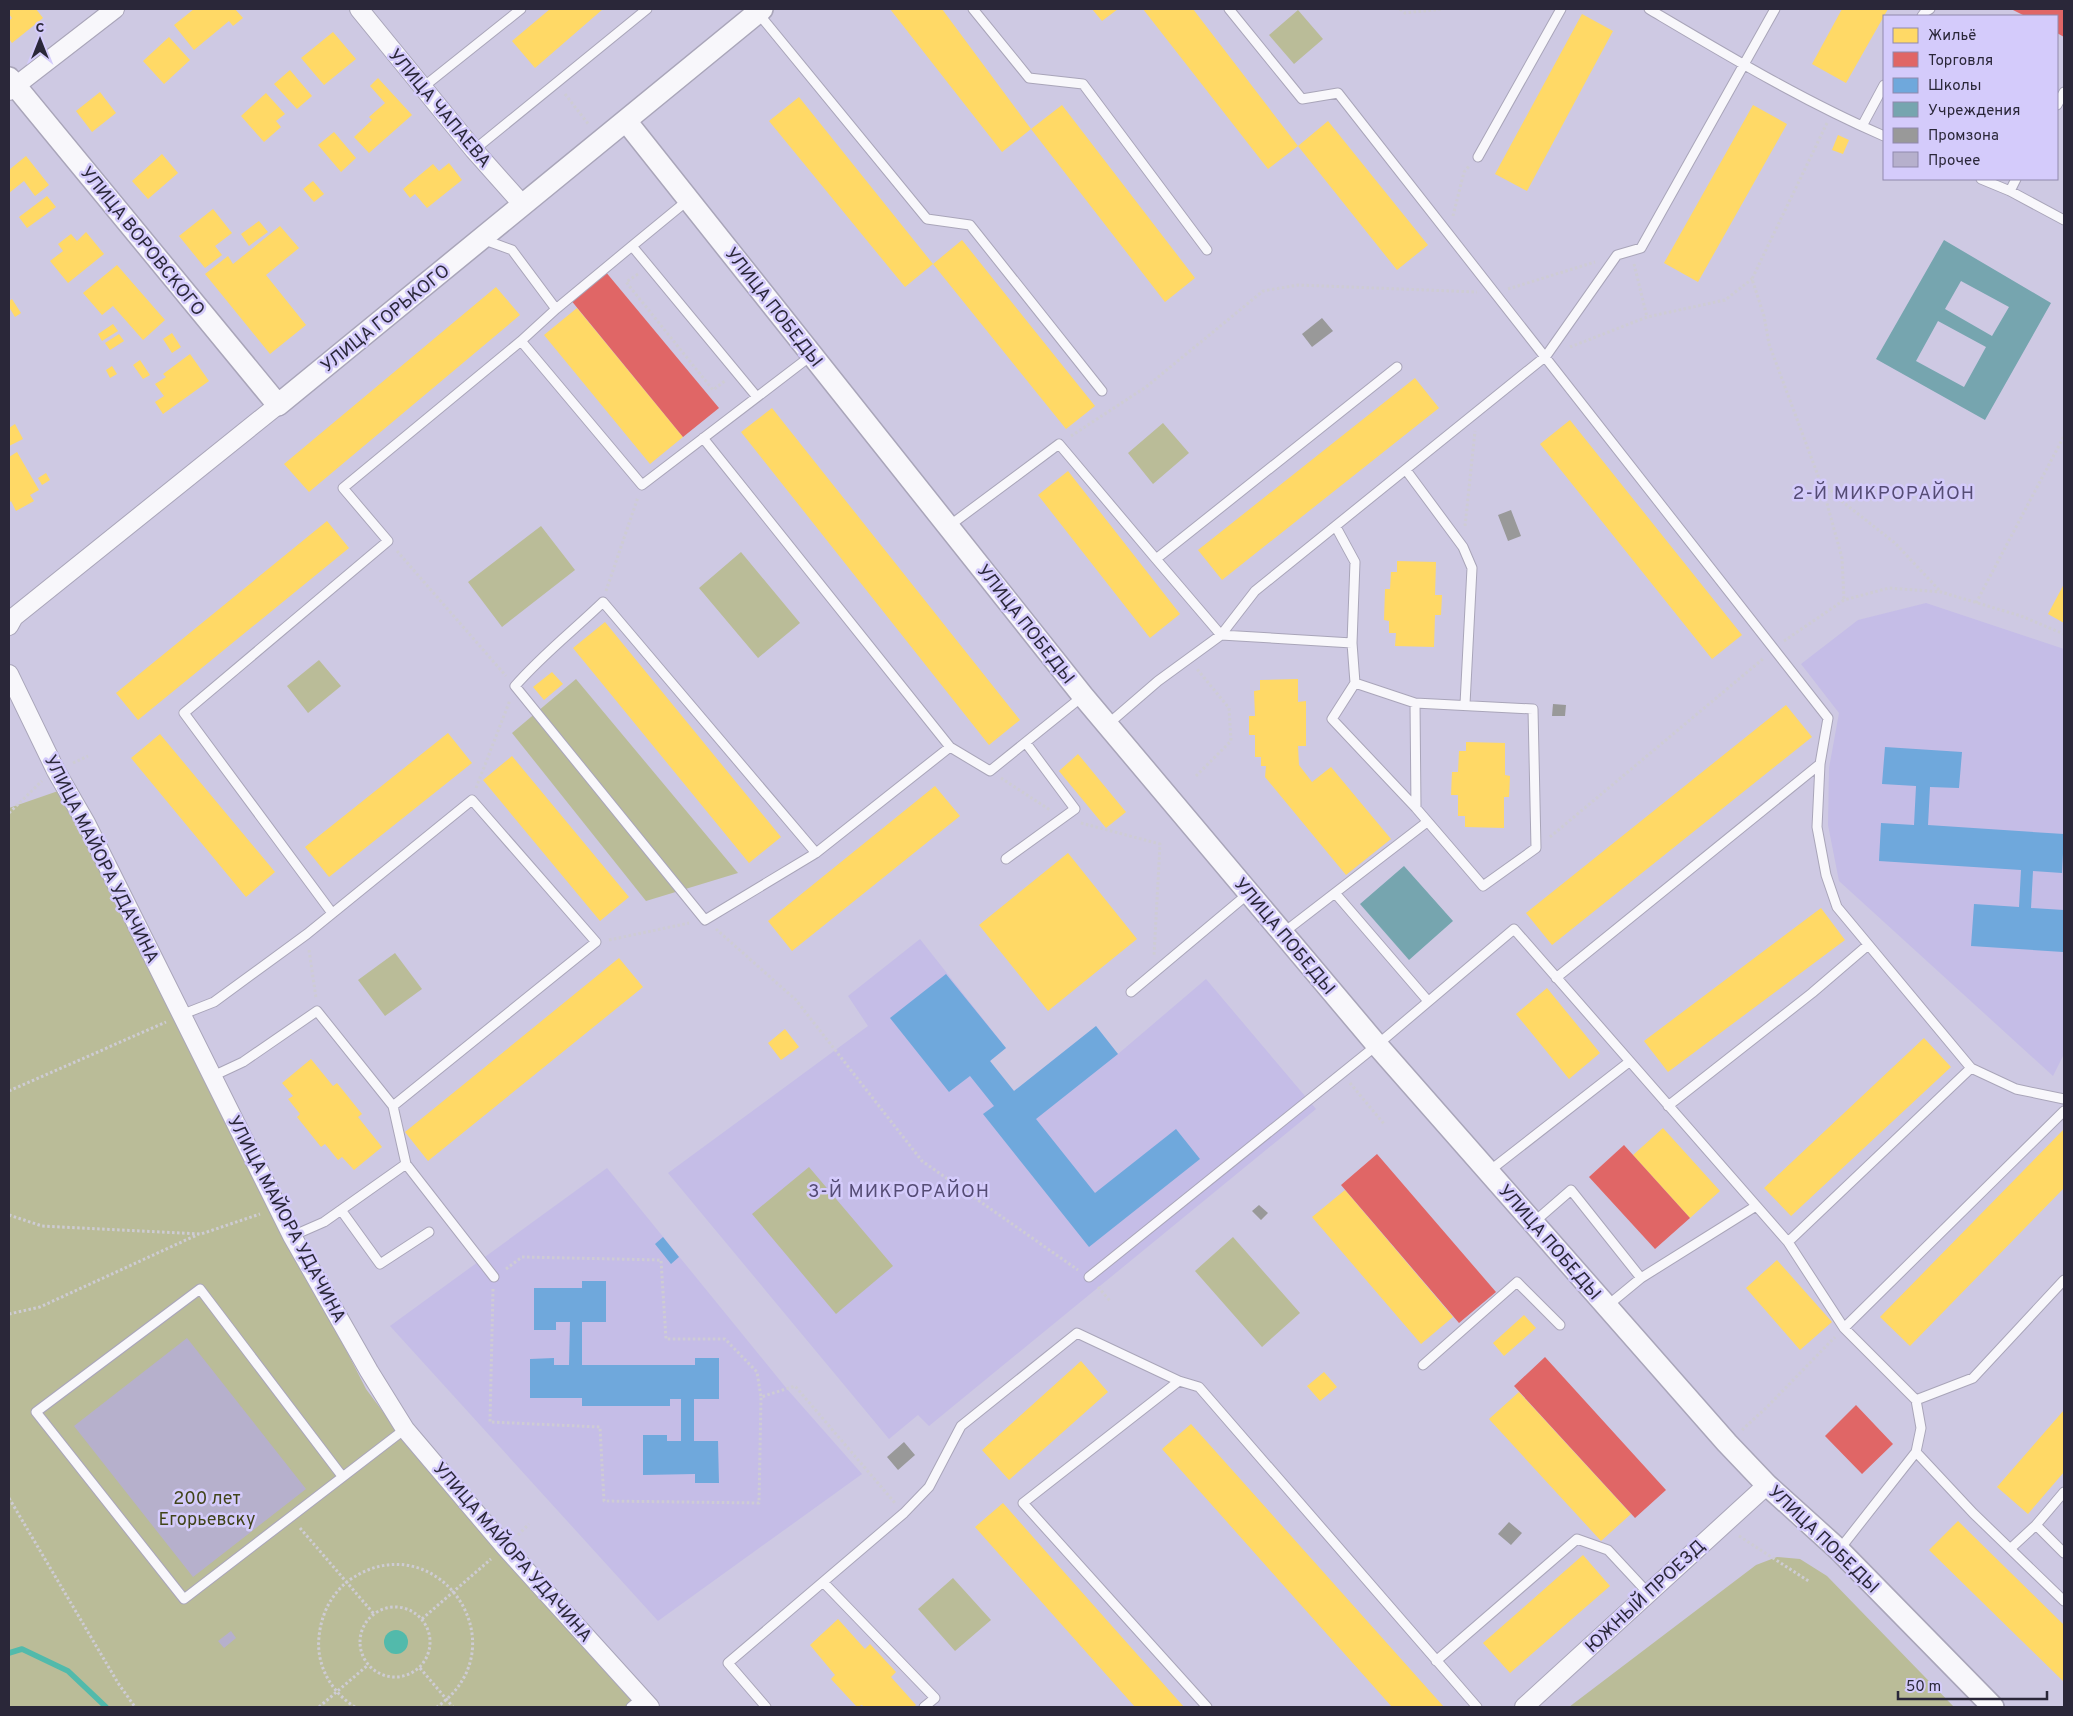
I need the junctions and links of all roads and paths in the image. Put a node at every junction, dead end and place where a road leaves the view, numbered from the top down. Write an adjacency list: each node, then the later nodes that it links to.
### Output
1 (115, 9): 15 (street)
2 (359, 9): 17 (street, УЛИЦА ЧАПАЕВА)
3 (521, 9): 17 (lane)
4 (647, 9): 14 (lane)
5 (973, 9): 36 (lane)
6 (1229, 9): 33 (lane)
7 (1400, 9): 8 (path)
8 (1442, 9)
9 (1561, 9): 26 (lane)
10 (1649, 9): 13 (lane)
11 (1775, 9): 13 (lane)
12 (760, 11): 21 (street, УЛИЦА ГОРЬКОГО); 49 (lane)
13 (1743, 64): 20 (lane); 37 (lane)
14 (557, 82): 22 (path); 25 (lane)
15 (11, 85): 51 (street, УЛИЦА ВОРОВСКОГО)
16 (1883, 87): 23 (lane)
17 (422, 88): 25 (street, УЛИЦА ЧАПАЕВА)
18 (2064, 92): 19 (lane)
19 (2058, 103)
20 (1833, 111): 23 (lane); 39 (path)
21 (626, 121): 30 (street, УЛИЦА ПОБЕДЫ); 31 (street, УЛИЦА ГОРЬКОГО)
22 (589, 125)
23 (1862, 126): 24 (lane)
24 (1883, 136)
25 (474, 150): 31 (street, УЛИЦА ЧАПАЕВА)
26 (1478, 157): 33 (path)
27 (1983, 180): 29 (lane)
28 (2016, 180): 29 (lane)
29 (2010, 191): 32 (lane)
30 (689, 200): 35 (lane); 45 (street, УЛИЦА ПОБЕДЫ)
31 (523, 205): 34 (street, УЛИЦА ГОРЬКОГО)
32 (2064, 220)
33 (1448, 233): 41 (lane)
34 (482, 239): 42 (lane); 51 (street, УЛИЦА ГОРЬКОГО)
35 (632, 246): 42 (lane); 50 (lane)
36 (1206, 250)
37 (1630, 251): 38 (lane); 43 (path)
38 (1617, 255): 41 (path); 46 (lane)
39 (1752, 279): 43 (path); 57 (path)
40 (626, 282): 48 (path)
41 (1495, 293): 46 (lane); 55 (path)
42 (556, 310): 44 (lane)
43 (1648, 317): 46 (path)
44 (521, 342): 58 (lane); 61 (lane)
45 (812, 355): 50 (lane); 59 (street, УЛИЦА ПОБЕДЫ)
46 (1546, 356): 52 (lane); 81 (lane)
47 (1397, 367): 63 (lane)
48 (713, 390)
49 (1102, 391)
50 (757, 397): 54 (lane)
51 (278, 405): 68 (street, УЛИЦА ГОРЬКОГО)
52 (1477, 412): 56 (lane); 62 (path)
53 (2064, 436): 67 (path)
54 (703, 438): 58 (lane); 80 (lane)
55 (1059, 444): 59 (lane); 63 (lane)
56 (1406, 470): 60 (lane); 62 (lane)
57 (1820, 479): 64 (path); 65 (path)
58 (642, 484): 66 (path)
59 (948, 526): 75 (street, УЛИЦА ПОБЕДЫ)
60 (1336, 526): 69 (lane); 70 (lane)
61 (388, 541): 74 (path); 94 (lane)
62 (1463, 547): 77 (lane)
63 (1156, 559): 69 (lane)
64 (1941, 592)
65 (1844, 600)
66 (603, 602): 74 (lane); 90 (lane)
67 (1976, 603)
68 (10, 618)
69 (1221, 634): 70 (lane); 71 (lane)
70 (1352, 643): 73 (lane)
71 (1188, 659): 78 (lane); 84 (path)
72 (9, 674): 82 (street, УЛИЦА МАЙОРА УДАЧИНА)
73 (1355, 683): 76 (lane); 86 (lane)
74 (515, 686): 85 (path); 95 (lane)
75 (1083, 696): 78 (street, УЛИЦА ПОБЕДЫ); 79 (lane)
76 (1415, 703): 77 (lane); 86 (lane)
77 (1465, 704): 89 (lane)
78 (1107, 725): 92 (street, УЛИЦА ПОБЕДЫ)
79 (1026, 743): 83 (lane); 88 (lane)
80 (950, 747): 83 (lane); 90 (lane)
81 (1820, 764): 99 (lane); 101 (lane)
82 (56, 771): 87 (path); 105 (street, УЛИЦА МАЙОРА УДАЧИНА)
83 (990, 771): 88 (path)
84 (1196, 776)
85 (472, 800): 94 (lane); 98 (lane)
86 (1416, 808): 89 (lane)
87 (9, 813)
88 (1062, 818): 91 (lane); 100 (path)
89 (1427, 822): 93 (lane)
90 (816, 853): 95 (lane)
91 (1006, 859)
92 (1249, 893): 97 (street, УЛИЦА ПОБЕДЫ); 100 (lane)
93 (1335, 893): 97 (lane); 103 (lane)
94 (332, 913): 96 (lane)
95 (705, 920): 98 (path); 129 (path)
96 (307, 934): 104 (path); 105 (lane)
97 (1283, 934): 106 (street, УЛИЦА ПОБЕДЫ)
98 (596, 942): 113 (lane)
99 (1868, 945): 108 (lane); 114 (lane)
100 (1152, 974): 102 (lane)
101 (1556, 978): 103 (lane); 107 (lane)
102 (1131, 992)
103 (1428, 1001): 106 (lane)
104 (317, 1011): 109 (lane); 113 (lane)
105 (181, 1015): 109 (street, УЛИЦА МАЙОРА УДАЧИНА); 111 (path)
106 (1377, 1045): 118 (street, УЛИЦА ПОБЕДЫ); 129 (lane)
107 (1629, 1062): 114 (lane); 118 (lane)
108 (1972, 1068): 112 (lane); 127 (lane)
109 (213, 1076): 120 (street, УЛИЦА МАЙОРА УДАЧИНА)
110 (1348, 1080): 116 (path)
111 (9, 1091)
112 (2064, 1099)
113 (393, 1106): 117 (lane)
114 (1668, 1106): 119 (lane)
115 (2064, 1111): 136 (lane)
116 (1384, 1124)
117 (406, 1164): 121 (lane); 128 (lane)
118 (1488, 1172): 123 (street, УЛИЦА ПОБЕДЫ)
119 (1756, 1206): 127 (lane); 130 (lane)
120 (278, 1208): 125 (path); 126 (street, УЛИЦА МАЙОРА УДАЧИНА)
121 (341, 1210): 124 (lane); 126 (lane)
122 (9, 1214): 125 (path)
123 (1533, 1223): 130 (lane); 133 (street, УЛИЦА ПОБЕДЫ)
124 (429, 1232)
125 (200, 1234): 134 (path)
126 (292, 1236): 141 (street, УЛИЦА МАЙОРА УДАЧИНА)
127 (1788, 1242): 136 (lane)
128 (494, 1277): 139 (path); 139 (path)
129 (1089, 1277): 132 (path)
130 (1641, 1278): 133 (lane)
131 (2064, 1280): 140 (lane)
132 (1111, 1302)
133 (1606, 1306): 145 (street, УЛИЦА ПОБЕДЫ)
134 (9, 1314)
135 (1560, 1325): 137 (lane)
136 (1844, 1328): 140 (lane); 142 (path)
137 (1423, 1365)
138 (1178, 1381): 148 (lane); 164 (lane); 177 (lane)
139 (761, 1397): 148 (path)
140 (1916, 1400): 143 (lane)
141 (405, 1429): 144 (lane); 152 (street, УЛИЦА МАЙОРА УДАЧИНА)
142 (1741, 1430)
143 (1916, 1452): 153 (lane); 154 (lane)
144 (342, 1476): 149 (lane); 149 (lane)
145 (1767, 1485): 154 (street, УЛИЦА ПОБЕДЫ); 160 (street, ЮЖНЫЙ ПРОЕЗД)
146 (2064, 1492): 150 (lane)
147 (9, 1498): 170 (path)
148 (904, 1513): 157 (lane)
149 (290, 1516): 156 (path)
150 (2036, 1525): 153 (lane); 155 (lane)
151 (1739, 1536): 158 (path)
152 (505, 1547): 159 (path); 169 (street, УЛИЦА МАЙОРА УДАЧИНА)
153 (2010, 1549): 161 (lane)
154 (1839, 1550): 180 (street, УЛИЦА ПОБЕДЫ)
155 (2064, 1553)
156 (346, 1582): 159 (path); 162 (path); 167 (path)
157 (823, 1582): 175 (lane); 176 (lane)
158 (1810, 1582)
159 (454, 1591): 163 (path); 168 (path)
160 (1648, 1593): 164 (lane); 179 (street, ЮЖНЫЙ ПРОЕЗД)
161 (2064, 1602)
162 (374, 1614): 163 (path); 165 (path)
163 (422, 1619): 166 (path)
164 (1436, 1661): 178 (lane)
165 (368, 1665): 166 (path); 167 (path)
166 (420, 1668): 168 (path)
167 (337, 1692): 171 (path); 172 (path)
168 (447, 1700): 173 (path); 174 (path)
169 (641, 1704)
170 (135, 1707)
171 (319, 1707)
172 (355, 1707)
173 (437, 1707)
174 (453, 1707)
175 (766, 1707)
176 (924, 1707)
177 (1207, 1707)
178 (1477, 1707)
179 (1524, 1707)
180 (1993, 1707)

